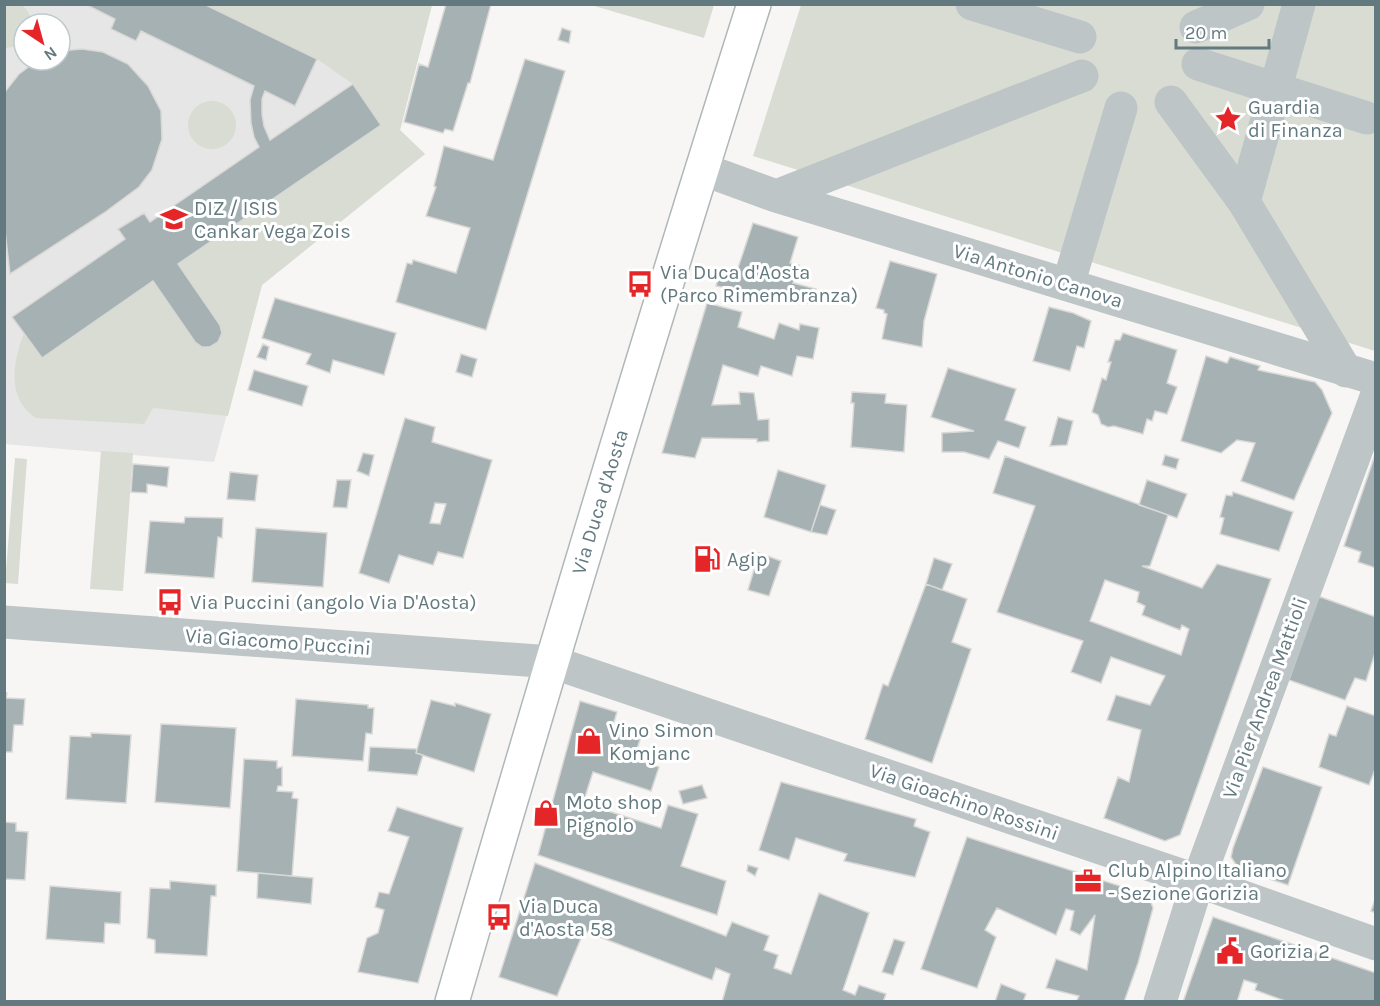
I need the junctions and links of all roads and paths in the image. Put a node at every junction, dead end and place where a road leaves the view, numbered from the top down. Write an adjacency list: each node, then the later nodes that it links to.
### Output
1 (754, 4): 13 (main road, Via Duca d'Aosta)
2 (972, 4): 6 (street)
3 (1248, 4): 5 (street)
4 (1299, 4): 9 (street)
5 (1196, 27)
6 (1080, 37)
7 (1198, 64): 9 (street)
8 (1082, 76): 14 (street)
9 (1276, 89): 12 (street); 15 (street)
10 (1172, 102): 15 (street)
11 (1120, 108): 16 (street)
12 (1367, 118)
13 (702, 169): 14 (street, Via Antonio Canova); 20 (main road, Via Duca d'Aosta)
14 (776, 196): 16 (street, Via Antonio Canova)
15 (1244, 202): 17 (street)
16 (1068, 285): 17 (street, Via Antonio Canova)
17 (1361, 375)
18 (1376, 397): 21 (street, Via Pier Andrea Mattioli)
19 (4, 622): 20 (street, Via Giacomo Puccini)
20 (552, 662): 21 (street, Via Gioachino Rossini); 23 (main road, Via Duca d'Aosta)
21 (1198, 881): 22 (street, Via Gioachino Rossini); 24 (street, Via Pier Andrea Mattioli)
22 (1376, 944)
23 (452, 1002)
24 (1160, 1002)

